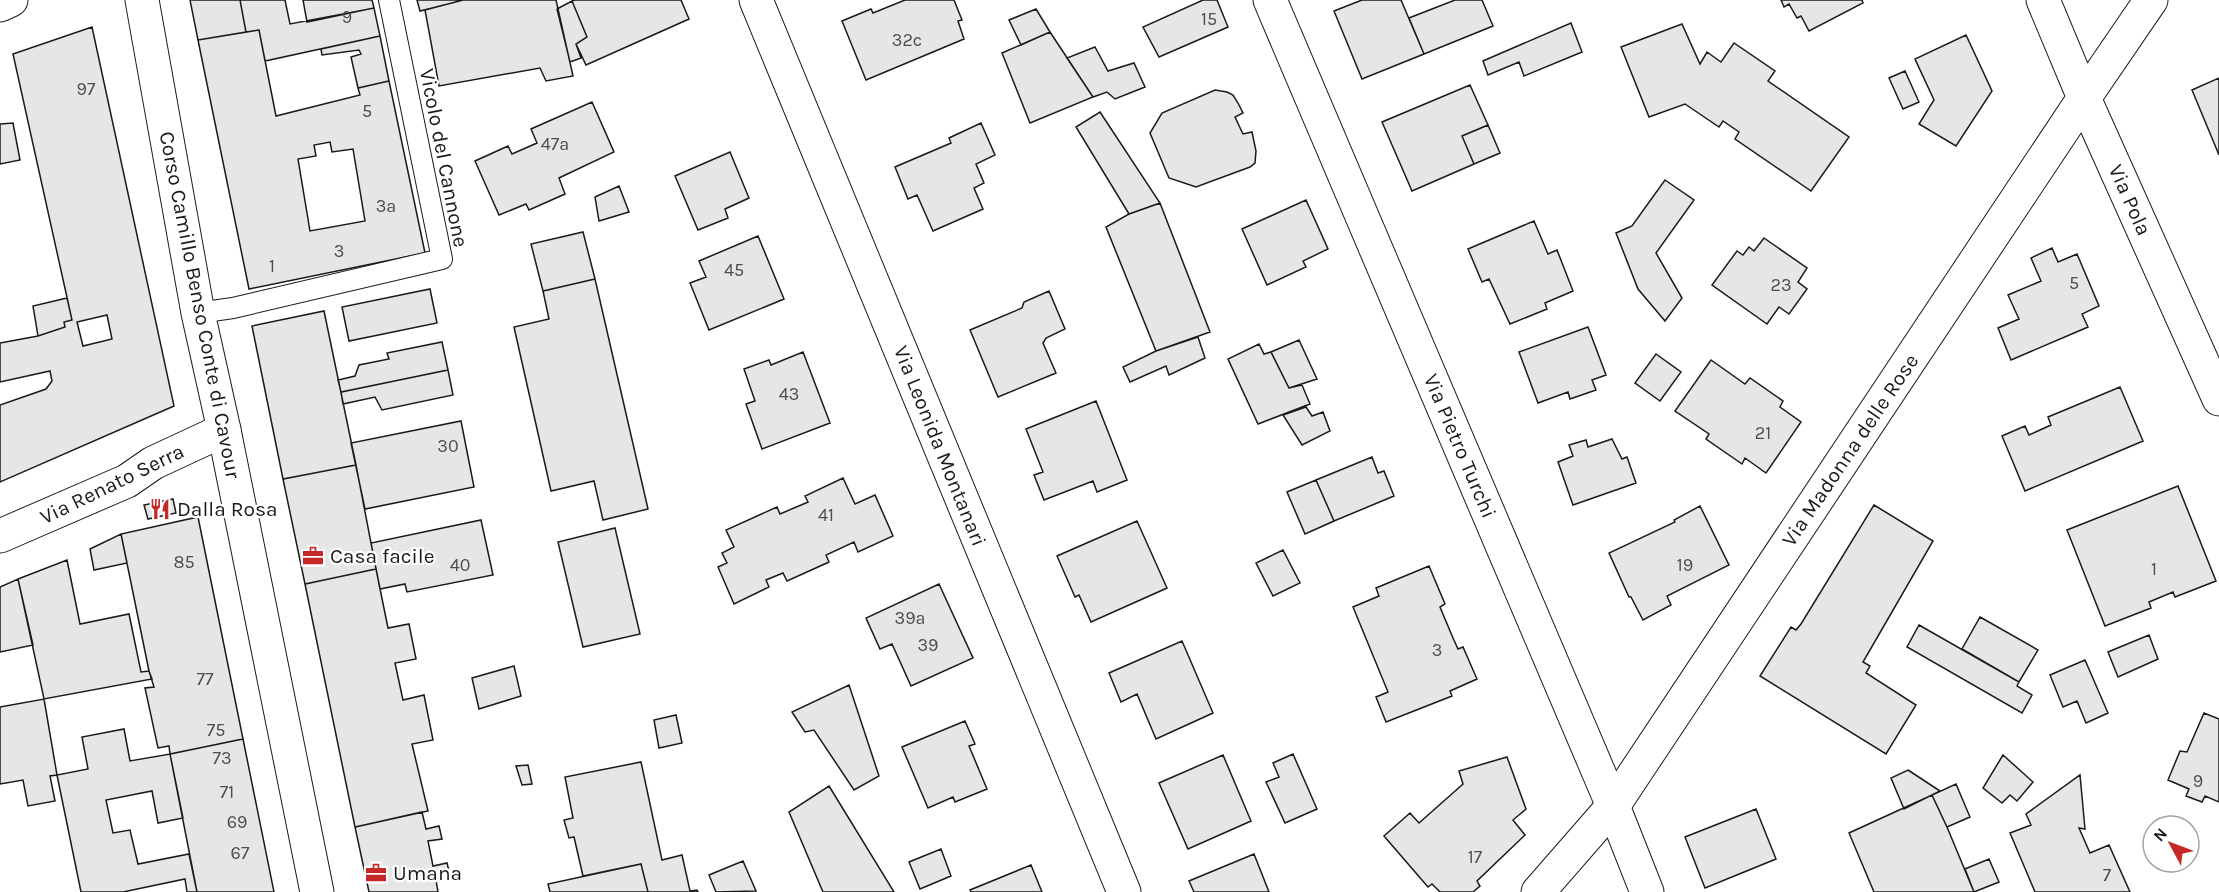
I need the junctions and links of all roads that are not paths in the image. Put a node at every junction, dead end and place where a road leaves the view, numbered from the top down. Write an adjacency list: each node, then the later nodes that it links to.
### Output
1 (11, 0): 8 (street)
2 (142, 0): 10 (street, Corso Camillo Benso Conte di Cavour)
3 (389, 0): 10 (lane, Vicolo del Cannone)
4 (756, 0): 16 (street, Via Leonida Montanari)
5 (1270, 0): 14 (street, Via Pietro Turchi)
6 (2043, 0): 9 (street, Via Pola)
7 (2151, 0): 9 (street, Via Madonna delle Rose)
8 (0, 5)
9 (2084, 98): 11 (street, Via Pola); 14 (street, Via Madonna delle Rose)
10 (198, 314): 12 (street, Corso Camillo Benso Conte di Cavour)
11 (2219, 399)
12 (224, 430): 13 (street, Via Renato Serra); 15 (street, Corso Camillo Benso Conte di Cavour)
13 (0, 536)
14 (1613, 806): 17 (street, Via Madonna delle Rose); 18 (street, Via Pietro Turchi)
15 (317, 892)
16 (1124, 892)
17 (1538, 892)
18 (1647, 892)

